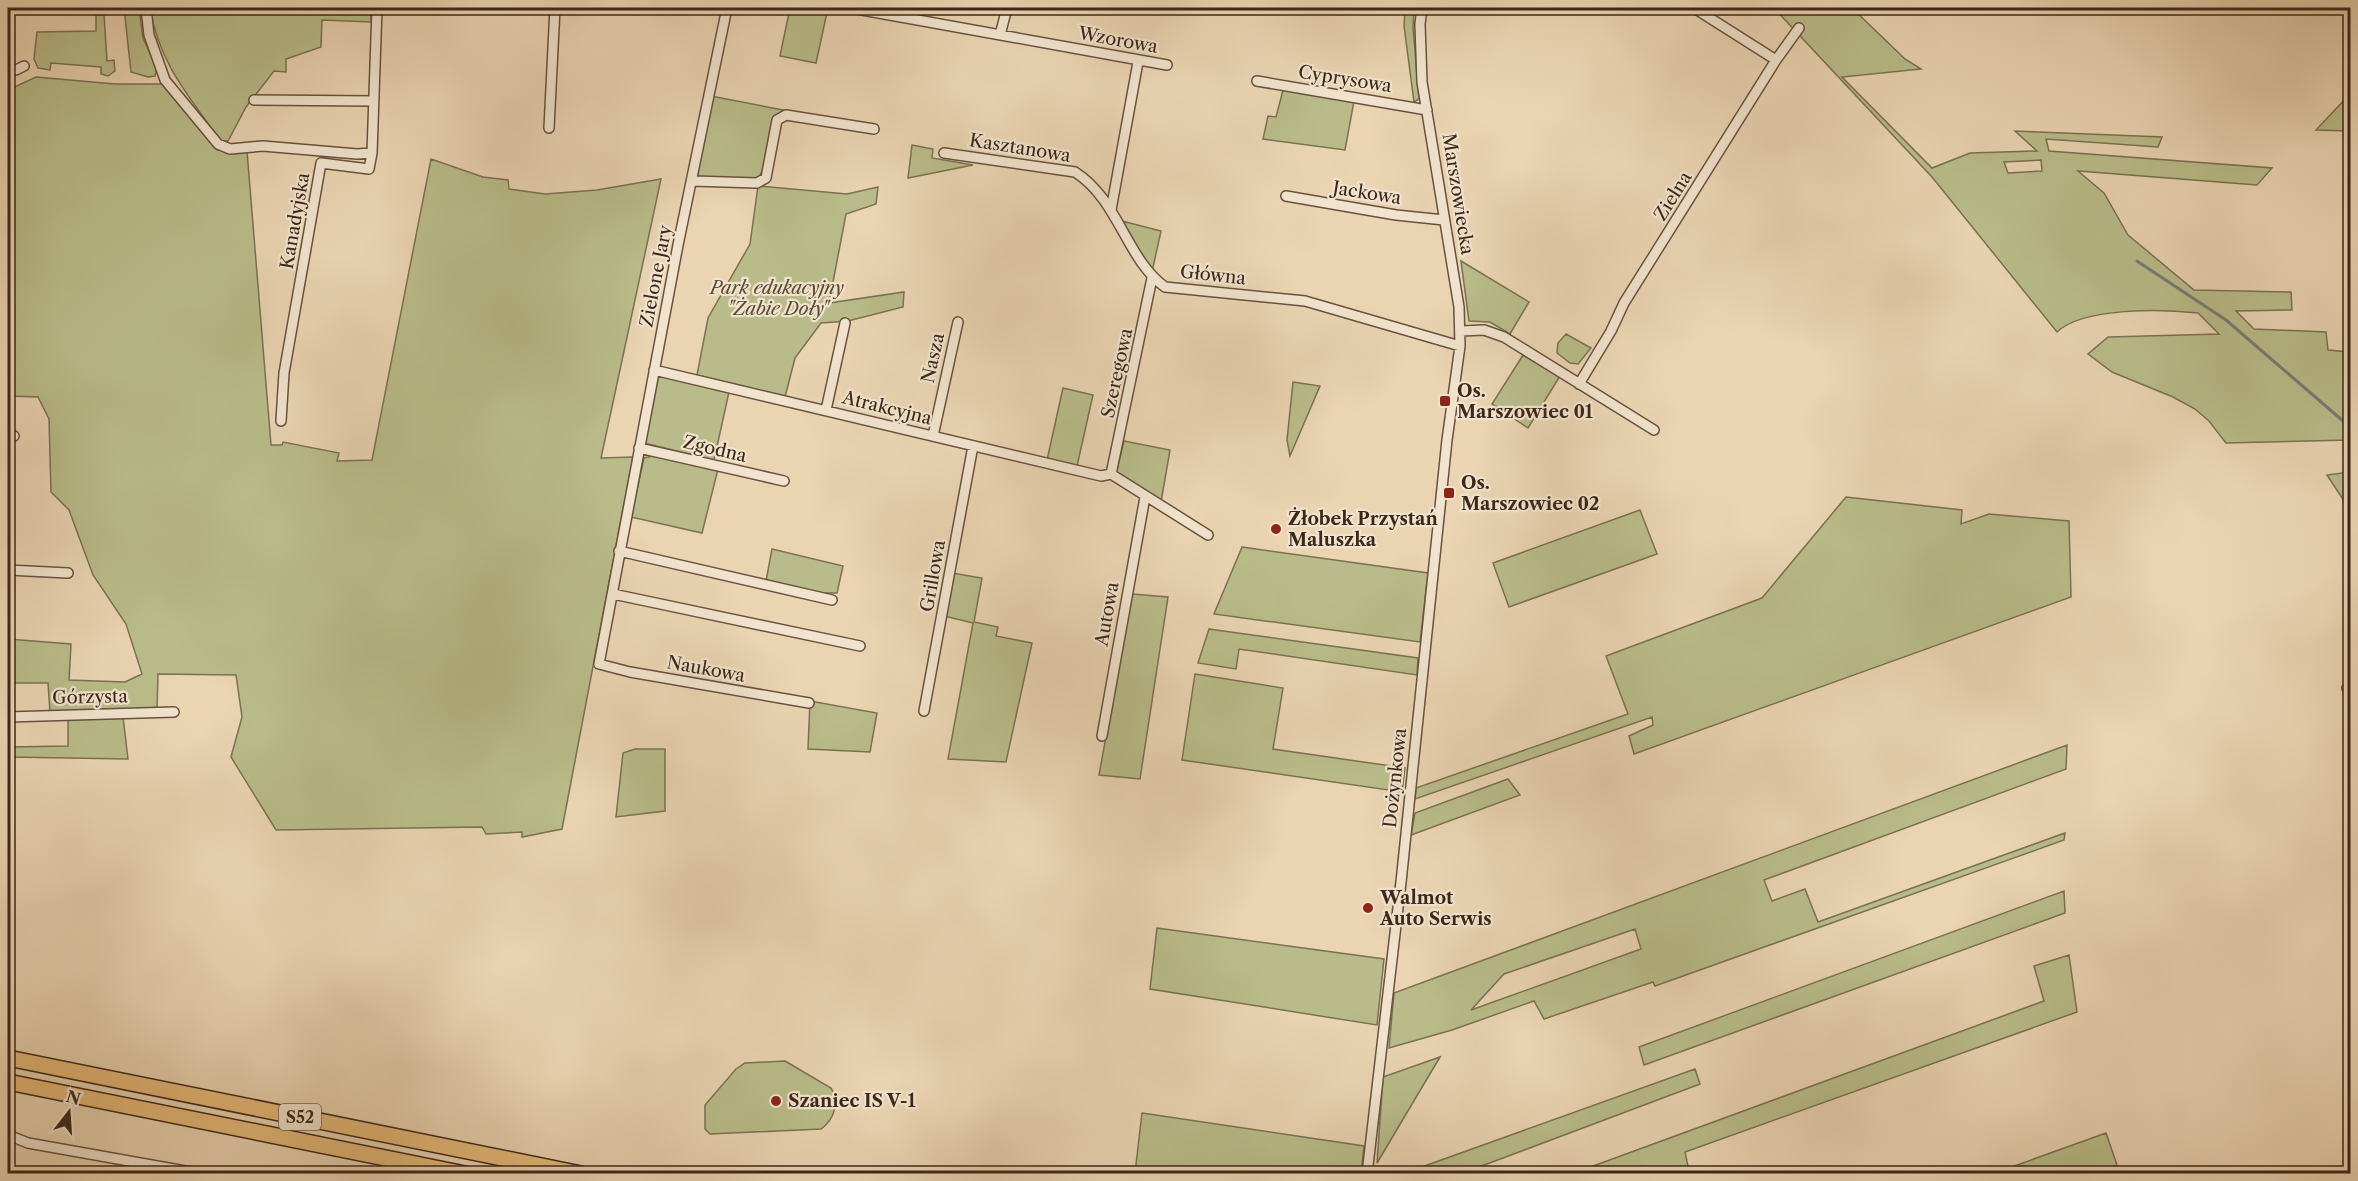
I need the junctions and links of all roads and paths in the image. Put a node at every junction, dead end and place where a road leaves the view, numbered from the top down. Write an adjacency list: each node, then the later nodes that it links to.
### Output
1 (146, 8): 22 (street)
2 (377, 8): 18 (street)
3 (555, 8): 20 (street)
4 (727, 8): 24 (street, Zielone Jary)
5 (851, 8): 10 (street, Wzorowa)
6 (1007, 8): 10 (street)
7 (1422, 8): 19 (street, Marszowiecka)
8 (1694, 8): 11 (street)
9 (1799, 28): 11 (street, Zielna)
10 (1000, 34): 12 (street, Wzorowa)
11 (1776, 60): 34 (street, Zielna)
12 (1138, 62): 13 (street, Wzorowa); 26 (street)
13 (1167, 65)
14 (24, 66): 15 (street)
15 (8, 68)
16 (1257, 81): 19 (street, Cyprysowa)
17 (254, 100): 18 (street)
18 (374, 101): 22 (street)
19 (1427, 110): 27 (street, Marszowiecka)
20 (549, 128)
21 (874, 129): 24 (street)
22 (372, 153): 37 (street, Kanadyjska)
23 (944, 153): 26 (street, Kasztanowa)
24 (693, 181): 33 (street, Zielone Jary)
25 (1286, 195): 27 (street, Jackowa)
26 (1112, 210): 28 (street, Główna)
27 (1444, 220): 31 (street, Marszowiecka)
28 (1152, 278): 32 (street, Główna); 42 (street, Szeregowa)
29 (957, 322): 39 (street, Nasza)
30 (844, 323): 36 (street)
31 (1461, 331): 32 (street, Marszowiecka); 34 (street)
32 (1460, 346): 35 (street, Marszowiecka)
33 (654, 370): 36 (street, Atrakcyjna); 41 (street, Zielone Jary)
34 (1580, 384): 38 (street)
35 (1455, 385): 64 (street, Dożynkowa)
36 (826, 410): 39 (street, Atrakcyjna)
37 (281, 421)
38 (1654, 430)
39 (933, 436): 40 (street, Atrakcyjna)
40 (973, 446): 42 (street, Atrakcyjna); 54 (street, Grillowa)
41 (639, 448): 43 (street, Zgodna); 46 (street, Zielone Jary)
42 (1111, 474): 44 (street)
43 (784, 481)
44 (1145, 498): 45 (street); 57 (street, Autowa)
45 (1208, 535)
46 (619, 551): 49 (street, Zielone Jary); 50 (street)
47 (8, 570): 48 (street)
48 (68, 573)
49 (613, 594): 51 (street); 52 (street, Zielone Jary)
50 (832, 600)
51 (860, 646)
52 (599, 664): 53 (street, Naukowa)
53 (809, 703)
54 (924, 711)
55 (174, 712): 56 (street, Górzysta)
56 (8, 717)
57 (1102, 736)
58 (8, 1058): 63 (highway, S52)
59 (8, 1082): 62 (highway, S52)
60 (8, 1135): 61 (street)
61 (202, 1173)
62 (465, 1173)
63 (581, 1173)
64 (1367, 1173)

